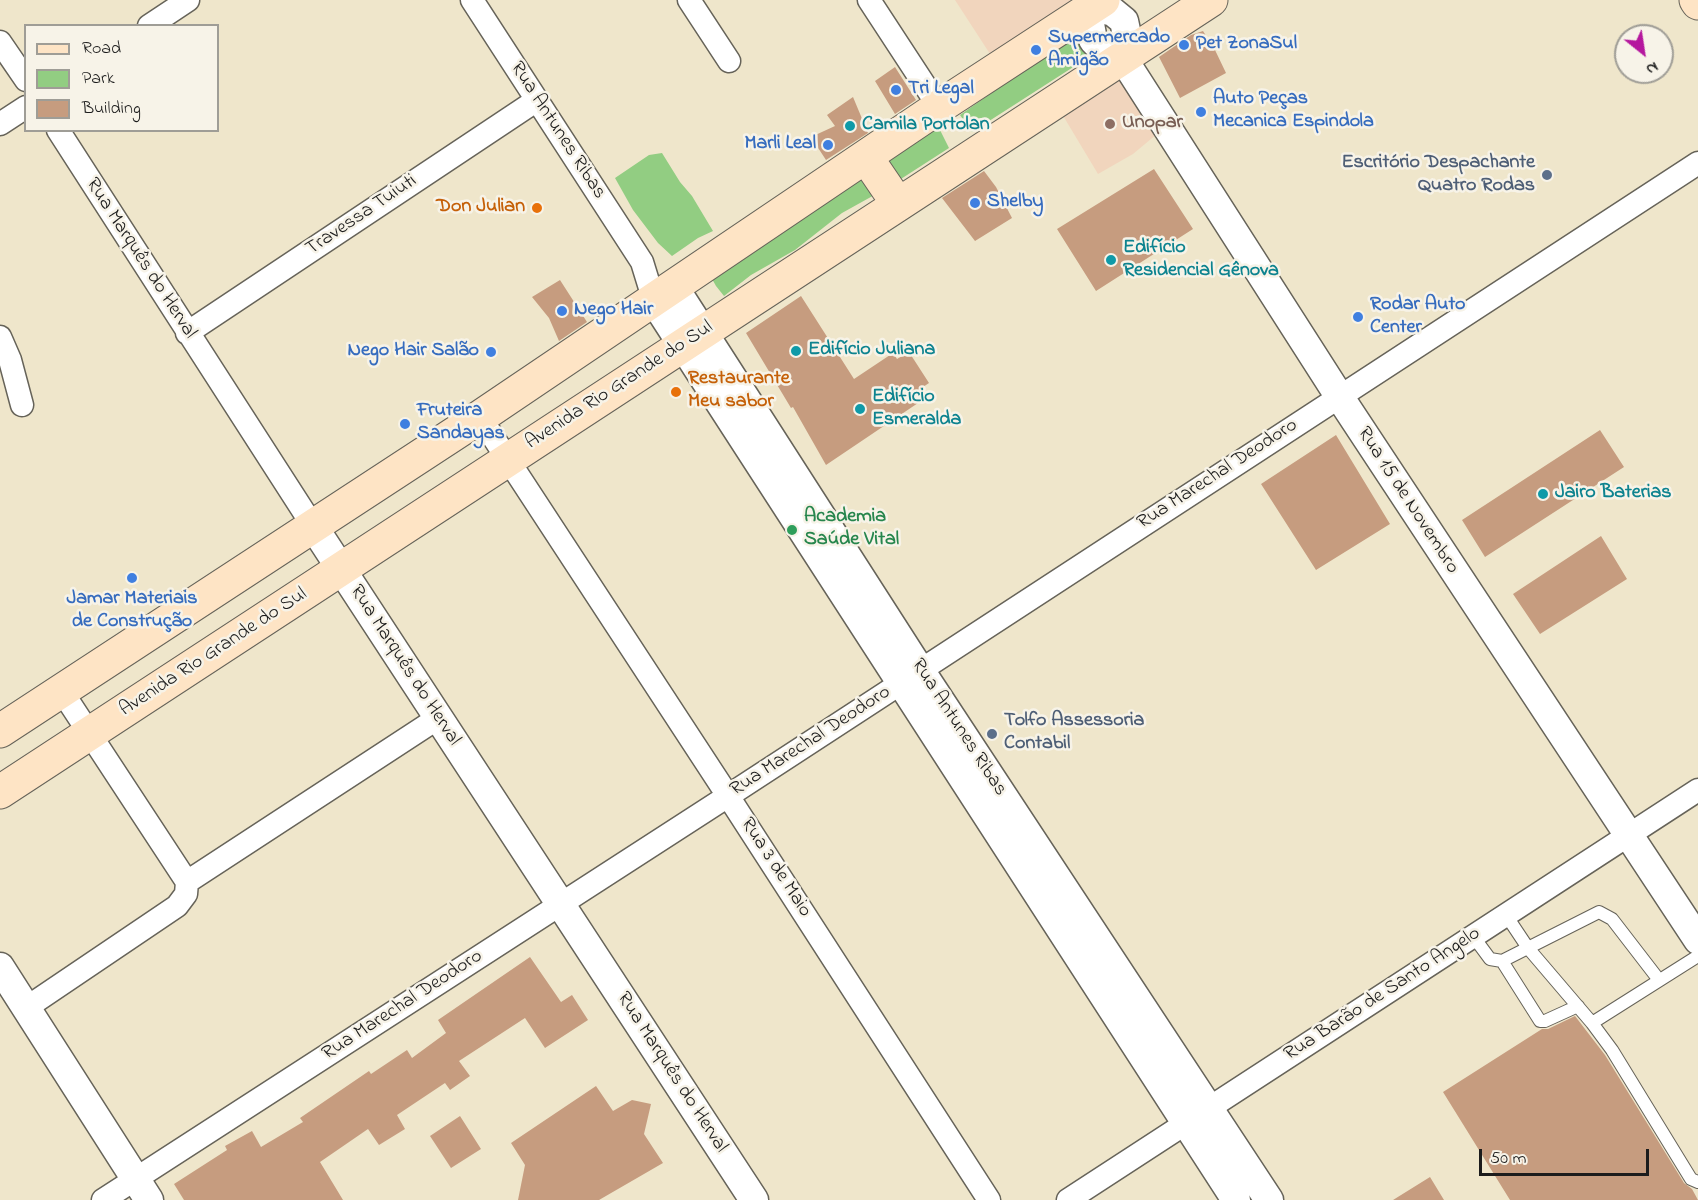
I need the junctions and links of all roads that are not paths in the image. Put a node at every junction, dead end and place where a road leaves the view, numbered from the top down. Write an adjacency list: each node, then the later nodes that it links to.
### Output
1 (188, 0): 7 (street)
2 (472, 0): 12 (street, Rua Antunes Ribas)
3 (689, 0): 10 (street)
4 (869, 0): 13 (street)
5 (1211, 0): 9 (main road, Avenida Rio Grande do Sul)
6 (1095, 2): 9 (street, Rua 15 de Novembro); 13 (main road)
7 (152, 24)
8 (0, 42): 11 (street)
9 (1122, 57): 19 (main road, Avenida Rio Grande do Sul); 24 (street, Rua 15 de Novembro)
10 (729, 61)
11 (24, 77)
12 (537, 100): 20 (street, Rua Antunes Ribas); 21 (street, Travessa Tuiuti)
13 (939, 107): 17 (main road)
14 (24, 108): 15 (street)
15 (0, 124)
16 (59, 132): 21 (street, Rua Marquês do Herval)
17 (866, 157): 19 (main road); 20 (main road)
18 (1698, 163): 24 (street, Rua Marechal Deodoro)
19 (898, 204): 23 (main road, Avenida Rio Grande do Sul)
20 (664, 294): 23 (street, Rua Antunes Ribas); 26 (main road)
21 (187, 333): 28 (street, Rua Marquês do Herval)
22 (0, 337): 25 (street)
23 (692, 338): 27 (main road, Avenida Rio Grande do Sul); 30 (street, Rua Antunes Ribas)
24 (1339, 396): 30 (street, Rua Marechal Deodoro); 38 (street, Rua 15 de Novembro)
25 (22, 405)
26 (480, 417): 27 (street, Rua 3 de Maio); 28 (main road)
27 (507, 460): 29 (main road, Avenida Rio Grande do Sul); 37 (street, Rua 3 de Maio)
28 (313, 526): 29 (street, Rua Marquês do Herval); 31 (main road)
29 (341, 570): 32 (street, Rua Marquês do Herval); 34 (main road, Avenida Rio Grande do Sul)
30 (911, 676): 37 (street, Rua Marechal Deodoro); 51 (street, Rua Antunes Ribas)
31 (62, 690): 33 (main road); 34 (street)
32 (438, 718): 39 (street); 40 (street, Rua Marquês do Herval)
33 (0, 731)
34 (90, 734): 36 (main road, Avenida Rio Grande do Sul); 39 (street)
35 (1698, 790): 38 (street, Rua Barão de Santo Angelo)
36 (0, 792)
37 (728, 795): 40 (street, Rua Marechal Deodoro); 56 (street, Rua 3 de Maio)
38 (1627, 836): 41 (street, Rua Barão de Santo Angelo); 44 (street, Rua 15 de Novembro)
39 (187, 882): 49 (street)
40 (560, 905): 53 (street, Rua Marechal Deodoro); 55 (street, Rua Marquês do Herval)
41 (1506, 915): 42 (street, Rua Barão de Santo Angelo); 43 (lane)
42 (1473, 936): 45 (lane); 51 (street, Rua Barão de Santo Angelo)
43 (1528, 948): 45 (lane); 47 (lane); 48 (lane)
44 (1697, 956): 47 (lane)
45 (1502, 962): 48 (lane)
46 (0, 967): 49 (street)
47 (1659, 980): 50 (lane)
48 (1578, 1006): 50 (lane)
49 (26, 1008): 53 (street)
50 (1592, 1023): 52 (lane)
51 (1197, 1116): 57 (street, Rua Barão de Santo Angelo); 58 (street, Rua Antunes Ribas); 59 (street, Rua Antunes Ribas)
52 (1698, 1182)
53 (142, 1190): 54 (street, Rua Marechal Deodoro)
54 (103, 1200)
55 (754, 1200)
56 (989, 1200)
57 (1068, 1200)
58 (1236, 1200)
59 (1269, 1200)

